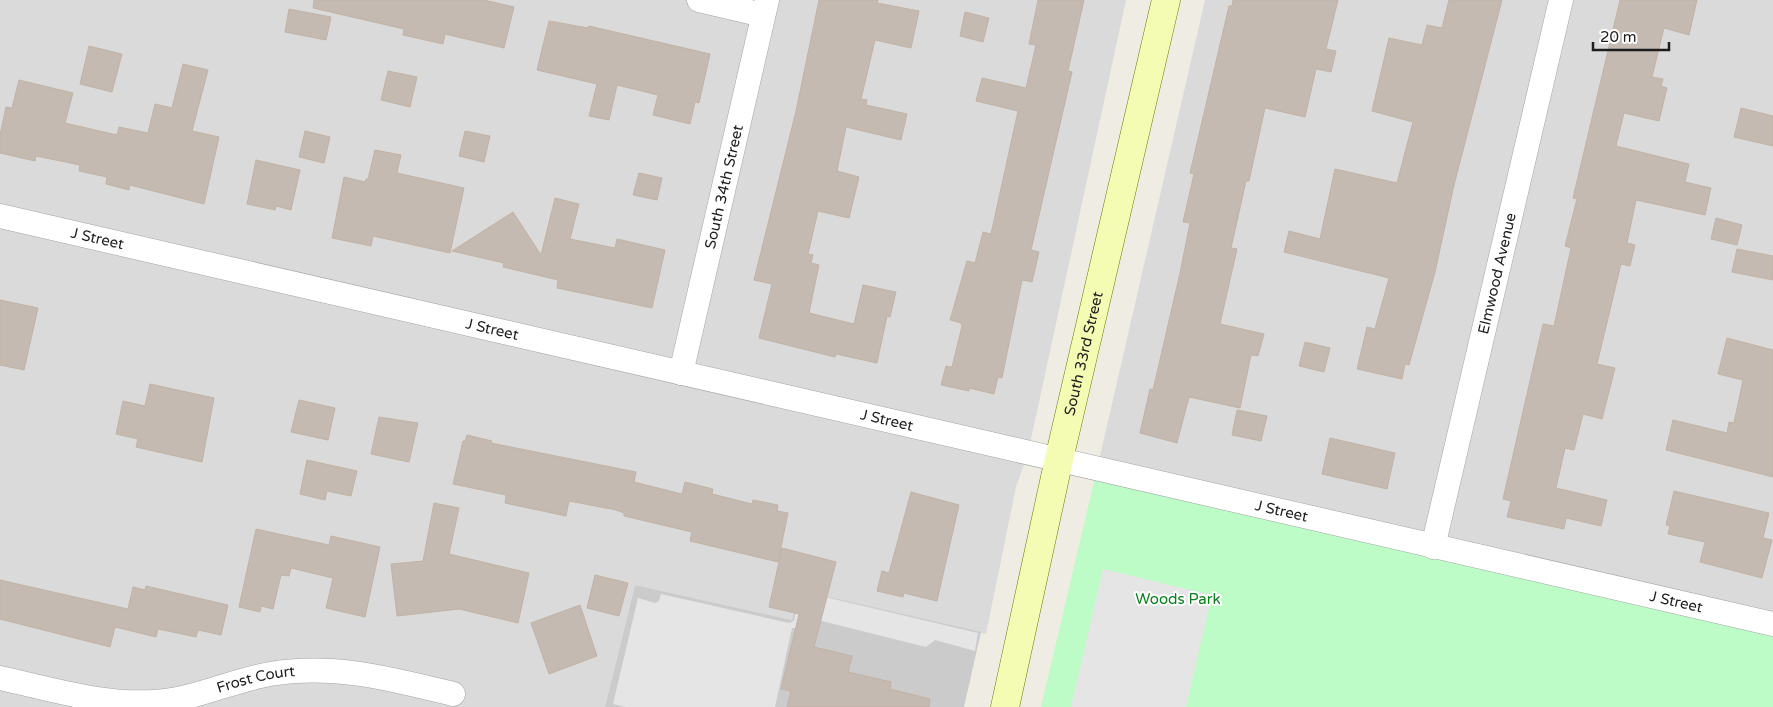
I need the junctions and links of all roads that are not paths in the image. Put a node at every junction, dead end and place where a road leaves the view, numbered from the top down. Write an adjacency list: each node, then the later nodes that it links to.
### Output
1 (699, 0): 4 (street)
2 (1166, 0): 7 (main road, South 33rd Street)
3 (1561, 0): 8 (street, Elmwood Avenue)
4 (765, 8): 6 (street, South 34th Street)
5 (0, 216): 6 (street, J Street)
6 (681, 373): 7 (street, J Street)
7 (1059, 460): 8 (street, J Street); 12 (main road, South 33rd Street)
8 (1433, 547): 9 (street, J Street)
9 (1773, 624)
10 (0, 678): 11 (street, Frost Court)
11 (453, 694)
12 (1005, 707)

